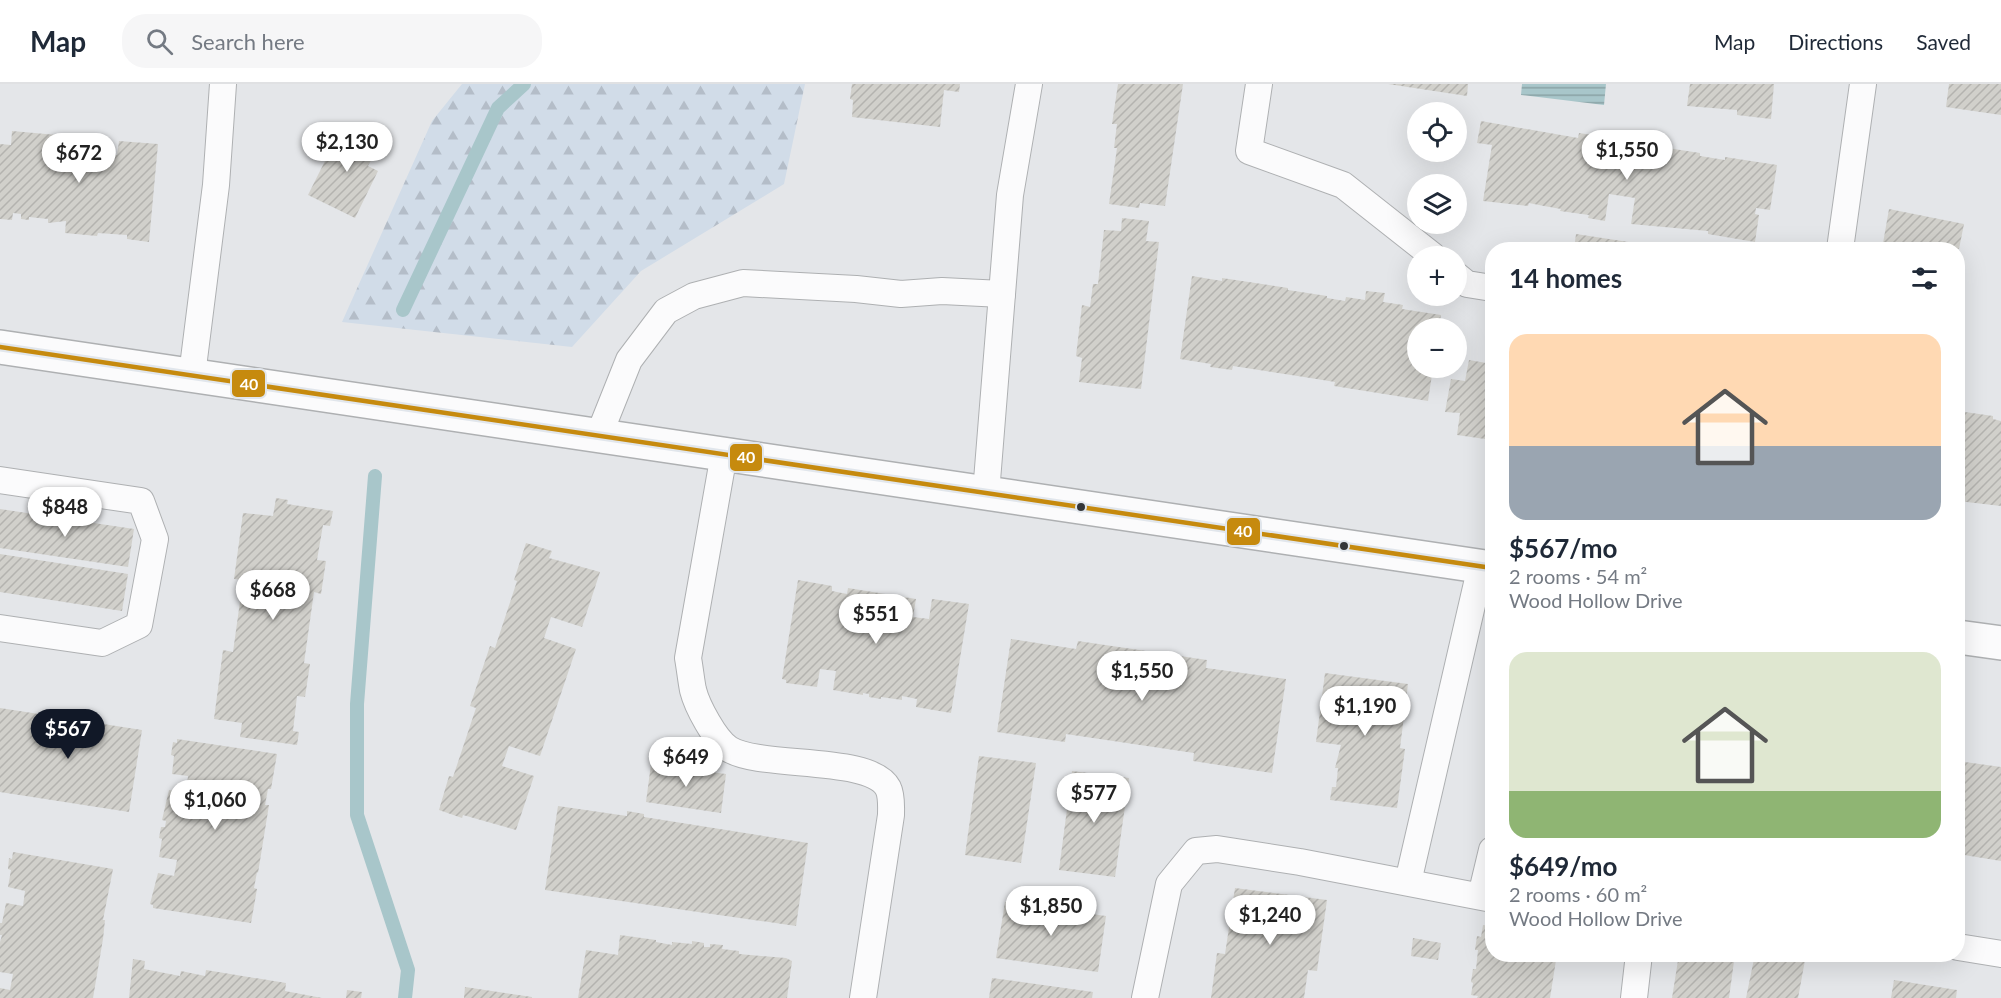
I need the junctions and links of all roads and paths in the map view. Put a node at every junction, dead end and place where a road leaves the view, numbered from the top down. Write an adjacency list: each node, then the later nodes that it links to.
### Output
1 (223, 84): 11 (lane)
2 (1029, 84): 9 (lane)
3 (1259, 84): 6 (lane)
4 (1863, 84): 5 (lane)
5 (1841, 242)
6 (1420, 246)
7 (1467, 284): 8 (lane)
8 (1485, 287)
9 (1002, 294): 12 (lane); 15 (lane)
10 (0, 347): 11 (street)
11 (192, 375): 12 (street)
12 (599, 435): 13 (street)
13 (724, 454): 15 (street); 26 (lane)
14 (0, 480): 18 (lane)
15 (986, 493): 16 (street)
16 (1485, 567)
17 (1485, 575): 21 (lane)
18 (0, 628)
19 (1965, 638): 20 (street)
20 (2001, 643)
21 (1408, 882): 22 (lane); 27 (lane)
22 (1485, 898)
23 (1965, 948): 24 (lane)
24 (2001, 954)
25 (1637, 962): 28 (lane)
26 (863, 998)
27 (1145, 998)
28 (1634, 998)

